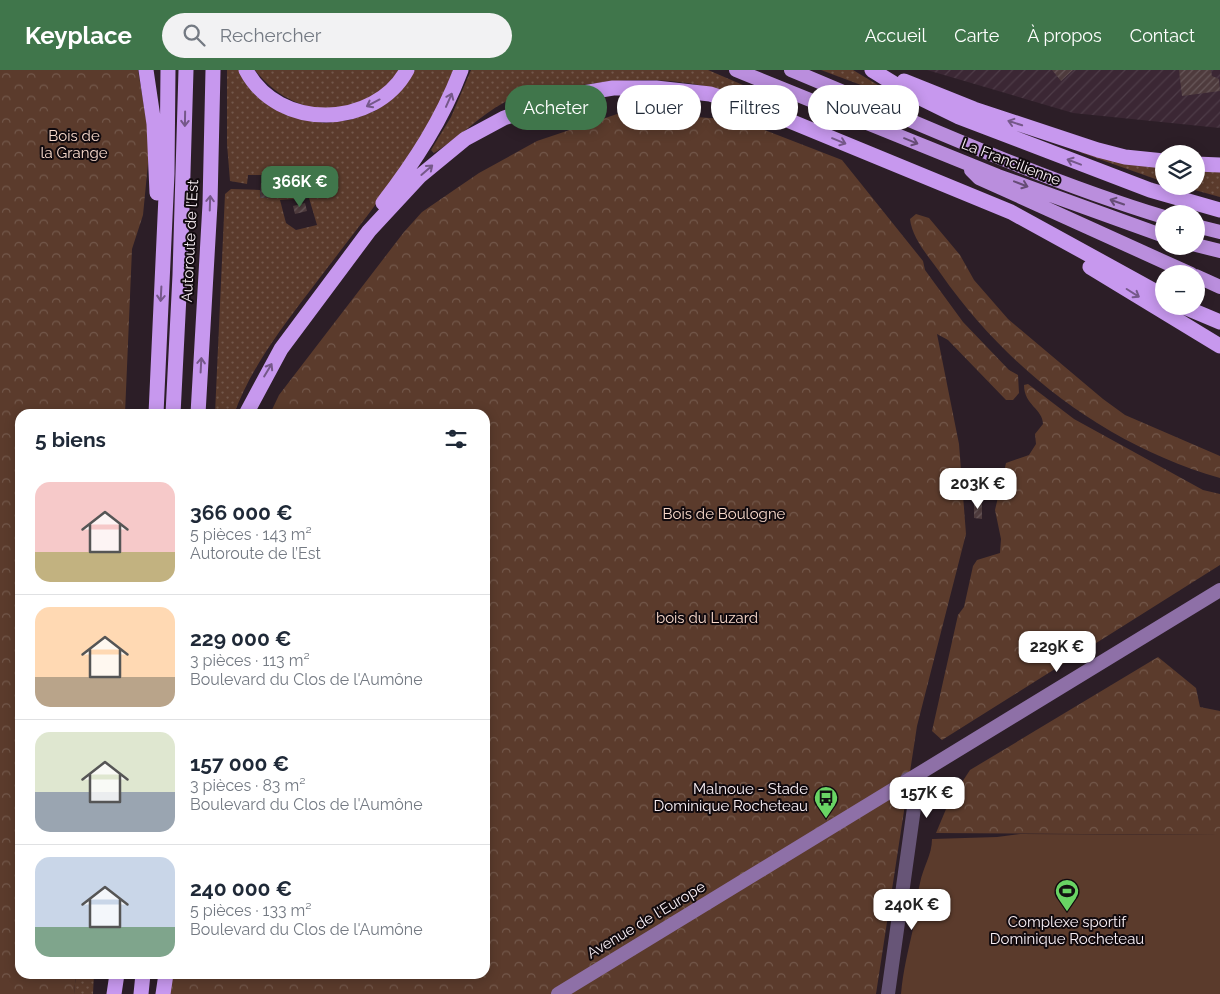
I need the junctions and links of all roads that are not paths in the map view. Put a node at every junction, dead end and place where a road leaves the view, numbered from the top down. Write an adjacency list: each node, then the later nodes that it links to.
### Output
1 (146, 70): 26 (highway)
2 (168, 70): 26 (highway)
3 (186, 70): 34 (highway, Autoroute de l’Est, one-way to 34)
4 (213, 70): 35 (highway, Autoroute de l’Est, one-way to 4)
5 (246, 70): 6 (highway, one-way to 5)
6 (408, 70)
7 (461, 70): 19 (highway, one-way to 7)
8 (736, 70): 12 (highway, La Francilienne, one-way to 12)
9 (791, 70): 17 (highway, La Francilienne, one-way to 9)
10 (872, 70): 11 (highway)
11 (887, 79): 13 (highway, one-way to 11); 16 (highway, one-way to 11)
12 (959, 160): 21 (highway, La Francilienne, one-way to 21); 25 (highway)
13 (1155, 161)
14 (1205, 164): 15 (highway)
15 (1220, 165)
16 (1220, 210)
17 (1155, 214)
18 (1205, 228): 20 (highway)
19 (369, 231): 22 (highway, one-way to 22); 36 (highway, one-way to 19)
20 (1220, 232)
21 (1155, 233)
22 (1068, 242): 29 (highway); 32 (highway, one-way to 32)
23 (1205, 247): 24 (highway)
24 (1220, 251)
25 (1171, 265)
26 (162, 267): 33 (highway, one-way to 33)
27 (1205, 280): 28 (highway)
28 (1220, 287)
29 (1155, 291)
30 (1203, 315): 31 (highway)
31 (1220, 322)
32 (1220, 346)
33 (156, 409)
34 (173, 409)
35 (198, 409)
36 (249, 409)
37 (1220, 590): 38 (main road, Avenue de l'Europe)
38 (907, 779): 45 (main road, Avenue de l'Europe); 46 (street)
39 (116, 979): 42 (highway)
40 (142, 979): 43 (highway)
41 (165, 979): 44 (highway)
42 (114, 994)
43 (140, 994)
44 (163, 994)
45 (558, 994)
46 (888, 994)

